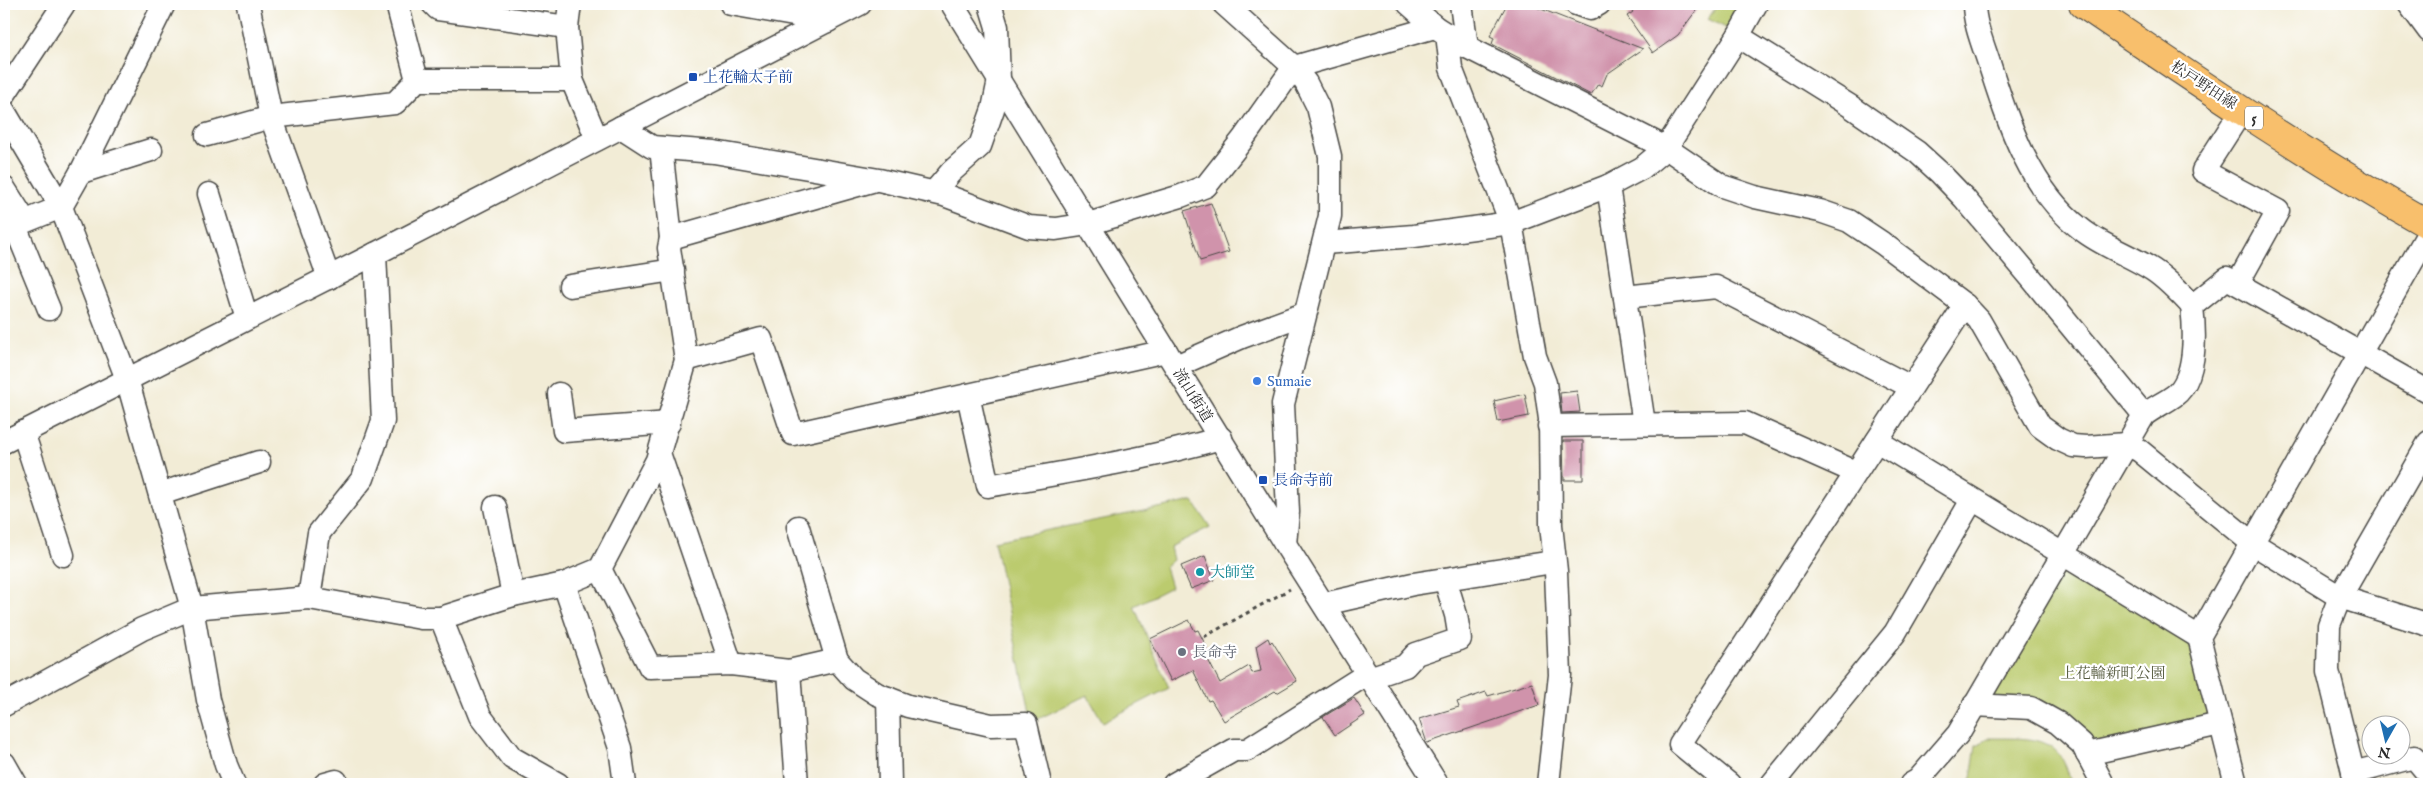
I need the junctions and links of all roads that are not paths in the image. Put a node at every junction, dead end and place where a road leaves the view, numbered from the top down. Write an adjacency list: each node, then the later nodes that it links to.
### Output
1 (64, 4): 30 (street)
2 (164, 4): 40 (street)
3 (248, 4): 33 (street)
4 (397, 4): 27 (street)
5 (433, 4): 21 (street)
6 (570, 4): 21 (street)
7 (731, 4): 20 (street)
8 (860, 4): 20 (street)
9 (952, 4): 29 (street, 流山街道)
10 (990, 4): 29 (street)
11 (1224, 4): 26 (street)
12 (1409, 4): 22 (street)
13 (1461, 4): 25 (street)
14 (1576, 4): 15 (street)
15 (1598, 4)
16 (1756, 4): 24 (street)
17 (1974, 4): 61 (street)
18 (2083, 4): 31 (main road, 松戸野田線 / 5)
19 (2409, 4): 23 (street)
20 (828, 20): 34 (street)
21 (567, 28): 28 (street)
22 (1441, 31): 25 (street); 26 (street); 47 (street)
23 (2429, 31)
24 (1738, 36): 38 (street); 73 (street)
25 (1468, 47): 38 (street)
26 (1294, 67): 48 (street); 53 (street)
27 (417, 80): 28 (street); 33 (street)
28 (572, 80): 36 (street)
29 (999, 80): 44 (street); 48 (street, 流山街道)
30 (4, 95)
31 (2242, 110): 49 (main road, 松戸野田線 / 5); 57 (street)
32 (4, 111): 46 (street)
33 (271, 117): 35 (street); 56 (street)
34 (621, 127): 36 (street); 37 (street)
35 (207, 135)
36 (597, 139): 54 (street)
37 (661, 148): 41 (street); 52 (street)
38 (1666, 148): 42 (street); 60 (street)
39 (151, 150): 40 (street)
40 (81, 172): 46 (street)
41 (879, 180): 44 (street); 52 (street)
42 (1608, 186): 47 (street); 59 (street)
43 (4, 188): 50 (street)
44 (934, 192): 48 (street)
45 (209, 194): 64 (street)
46 (61, 207): 50 (street); 68 (street)
47 (1511, 223): 53 (street); 76 (street)
48 (1088, 224): 66 (street, 流山街道)
49 (2429, 225)
50 (14, 226): 62 (street)
51 (2429, 232): 65 (street)
52 (671, 238): 55 (street)
53 (1324, 243): 63 (street)
54 (375, 254): 56 (street); 99 (street)
55 (673, 270): 58 (street); 67 (street)
56 (329, 278): 64 (street)
57 (2238, 283): 61 (street); 65 (street)
58 (570, 286)
59 (1625, 297): 69 (street); 75 (street)
60 (1965, 305): 69 (street); 81 (street)
61 (2192, 306): 73 (street)
62 (49, 309)
63 (1304, 314): 66 (street); 90 (street)
64 (247, 318): 68 (street)
65 (2360, 352): 70 (street); 89 (street)
66 (1171, 358): 72 (street); 78 (street, 流山街道)
67 (686, 360): 72 (street); 74 (street)
68 (127, 379): 77 (street); 85 (street)
69 (1911, 387): 79 (street)
70 (2429, 392)
71 (559, 394): 74 (street)
72 (968, 395): 78 (street)
73 (2144, 415): 81 (street)
74 (669, 423): 82 (street)
75 (1644, 424): 76 (street); 84 (street)
76 (1549, 426): 93 (street)
77 (14, 437): 92 (street)
78 (1221, 438): 90 (street, 流山街道)
79 (1877, 441): 84 (street); 86 (street)
80 (2429, 442): 98 (street)
81 (2126, 444): 89 (street); 91 (street)
82 (660, 453): 94 (street); 106 (street)
83 (259, 462): 85 (street)
84 (1854, 472): 129 (street)
85 (160, 494): 101 (street)
86 (1972, 500): 91 (street); 130 (street)
87 (496, 507): 97 (street)
88 (798, 527): 105 (street)
89 (2252, 543): 98 (street); 104 (street)
90 (1285, 544): 100 (street, 流山街道)
91 (2061, 554): 104 (street); 111 (street)
92 (63, 555)
93 (1553, 562): 95 (street); 128 (street)
94 (600, 569): 96 (street); 106 (street)
95 (1445, 579): 100 (street); 108 (street)
96 (564, 584): 97 (street); 122 (street)
97 (513, 595): 102 (street)
98 (2340, 597): 103 (street); 116 (street)
99 (308, 598): 101 (street); 102 (street)
100 (1324, 604): 108 (street, 流山街道)
101 (192, 608): 110 (street); 118 (street)
102 (442, 618): 121 (street)
103 (2429, 625)
104 (2199, 637): 112 (street)
105 (837, 660): 107 (street); 109 (street)
106 (730, 664): 107 (street)
107 (789, 671): 123 (street)
108 (1368, 676): 126 (street); 127 (street, 流山街道)
109 (888, 698): 124 (street); 125 (street)
110 (4, 705)
111 (1974, 705): 113 (street); 131 (street)
112 (2220, 724): 113 (street); 133 (street)
113 (2087, 754): 132 (street)
114 (4, 762): 117 (street)
115 (2429, 775): 116 (street)
116 (2355, 779)
117 (16, 784)
118 (234, 784)
119 (326, 784): 120 (street)
120 (337, 784)
121 (558, 784)
122 (625, 784)
123 (796, 784)
124 (890, 784)
125 (1040, 784)
126 (1174, 784)
127 (1437, 784)
128 (1548, 784)
129 (1729, 784)
130 (1772, 784)
131 (1911, 784)
132 (2103, 784)
133 (2236, 784)

